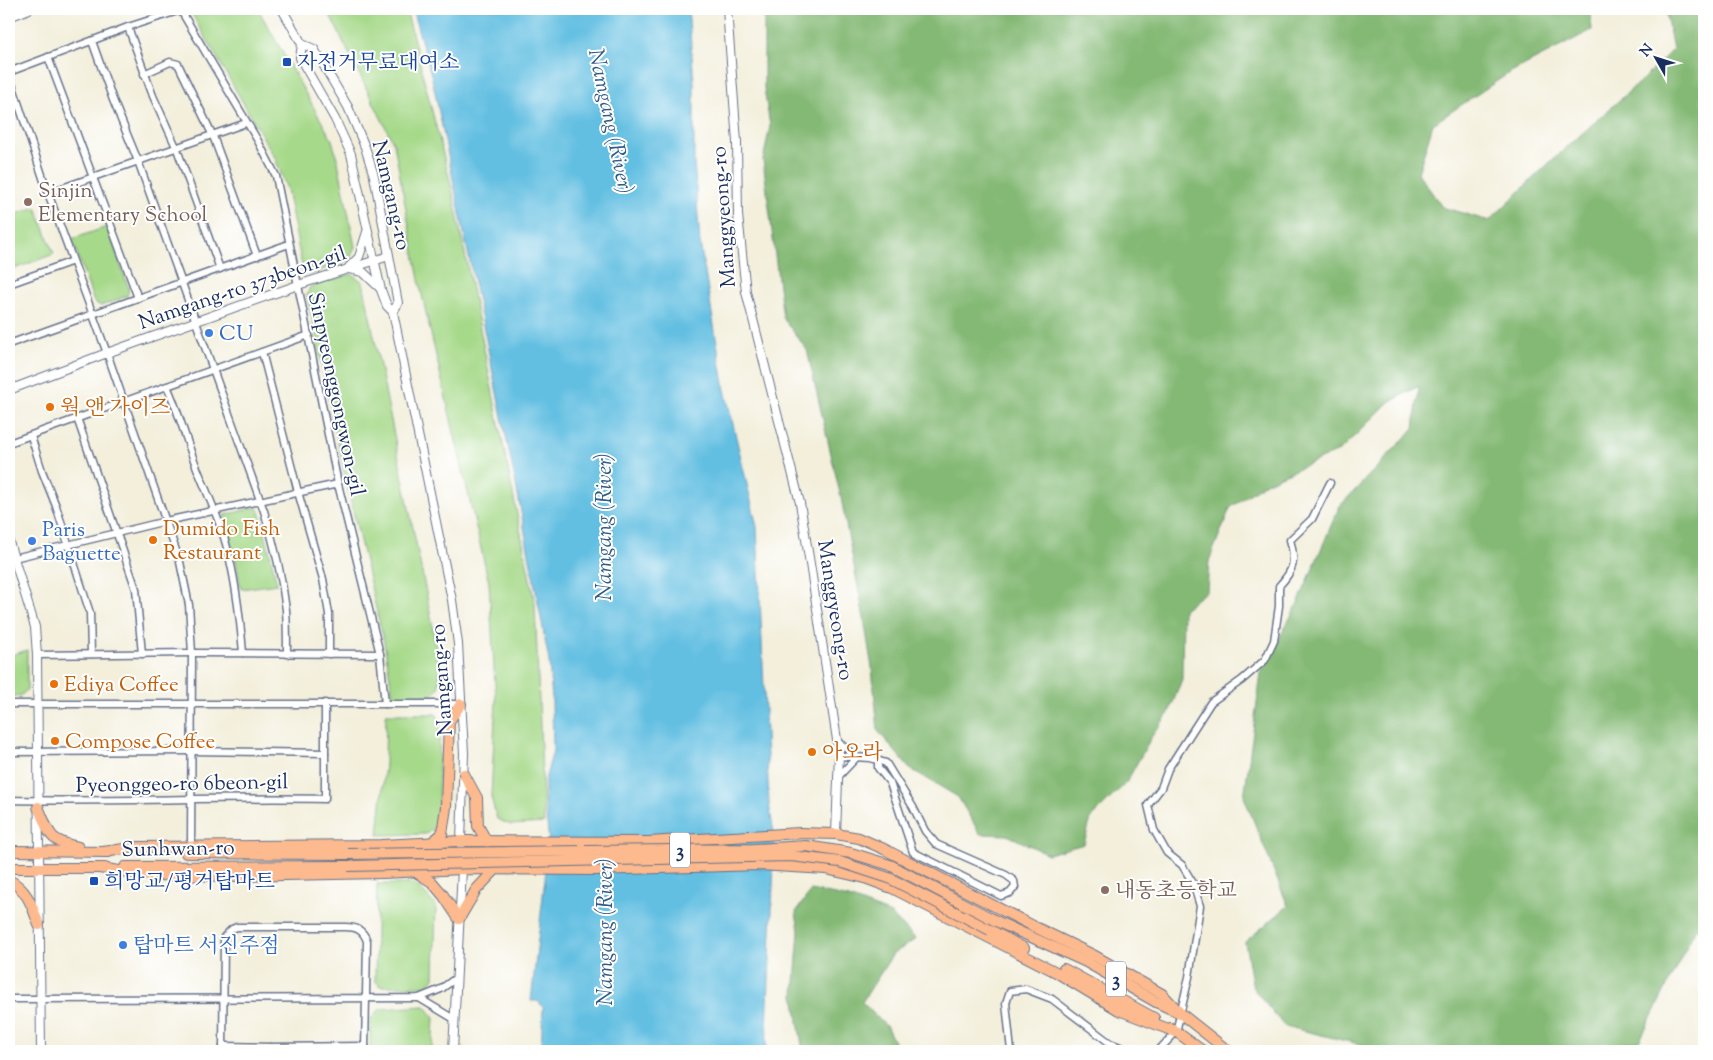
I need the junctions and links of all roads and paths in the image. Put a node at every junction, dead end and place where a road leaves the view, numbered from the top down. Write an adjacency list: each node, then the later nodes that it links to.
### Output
1 (29, 9): 5 (street)
2 (180, 9): 6 (street); 12 (street, Sinpyeonggongwon-gil)
3 (282, 9): 8 (street, Namgang-ro)
4 (727, 9): 69 (street, Manggyeong-ro)
5 (9, 16)
6 (128, 27): 7 (street); 11 (street)
7 (92, 41): 9 (street); 15 (street)
8 (302, 44): 18 (street, Namgang-ro); 21 (street, Namgang-ro)
9 (48, 57): 10 (street); 16 (street)
10 (9, 74): 17 (street)
11 (144, 74): 13 (street); 14 (street)
12 (246, 123): 13 (street); 19 (street, Sinpyeonggongwon-gil)
13 (213, 136): 14 (street); 20 (street)
14 (177, 149): 15 (street); 25 (street)
15 (138, 161): 16 (street); 26 (street)
16 (93, 177): 17 (street); 30 (street)
17 (48, 193): 23 (street)
18 (367, 231): 22 (street, Namgang-ro); 24 (street)
19 (289, 244): 20 (street); 28 (street, Sinpyeonggongwon-gil)
20 (257, 256): 25 (street)
21 (389, 256): 22 (street, Namgang-ro 373beon-gil); 31 (street, Namgang-ro)
22 (374, 260): 24 (street, Namgang-ro 373beon-gil); 29 (street, Namgang-ro)
23 (73, 261): 27 (street); 32 (street)
24 (347, 268): 28 (street, Namgang-ro 373beon-gil); 29 (street)
25 (220, 270): 26 (street)
26 (181, 282): 30 (street); 33 (street)
27 (9, 284)
28 (298, 285): 33 (street, Namgang-ro 373beon-gil); 34 (street, Sinpyeonggongwon-gil)
29 (381, 290): 31 (street, Namgang-ro)
30 (138, 298): 32 (street)
31 (393, 312): 68 (street, Namgang-ro)
32 (92, 314): 35 (street); 37 (street)
33 (195, 322): 37 (street, Namgang-ro 373beon-gil); 38 (street)
34 (309, 335): 36 (street); 46 (street, Sinpyeonggongwon-gil)
35 (9, 344)
36 (262, 352): 38 (street); 47 (street)
37 (107, 353): 40 (street, Namgang-ro 373beon-gil); 41 (street)
38 (212, 369): 39 (street); 48 (street)
39 (166, 386): 41 (street); 49 (street)
40 (9, 390)
41 (124, 401): 42 (street); 50 (street)
42 (77, 418): 43 (street); 51 (street)
43 (31, 436): 44 (street); 53 (street)
44 (9, 443)
45 (1330, 483): 107 (street)
46 (338, 484): 47 (street); 61 (street, Sinpyeonggongwon-gil)
47 (298, 492): 48 (street); 60 (street)
48 (260, 501): 49 (street); 59 (street)
49 (215, 511): 50 (street); 56 (street)
50 (166, 521): 51 (street); 55 (street)
51 (116, 533): 53 (street); 58 (street)
52 (9, 542): 54 (street)
53 (69, 545): 54 (street); 57 (street)
54 (14, 558): 62 (street)
55 (192, 653): 56 (street); 58 (street); 65 (street)
56 (243, 653): 59 (street)
57 (91, 654): 58 (street); 62 (street)
58 (142, 654)
59 (287, 654): 60 (street)
60 (329, 654): 61 (street)
61 (380, 654): 67 (street, Sinpyeonggongwon-gil)
62 (37, 655): 64 (street)
63 (9, 704): 64 (street)
64 (38, 704): 65 (street); 72 (street)
65 (192, 704): 66 (street); 70 (street)
66 (325, 704): 67 (street); 73 (street)
67 (385, 704): 68 (street)
68 (461, 704): 77 (street, Namgang-ro); 85 (main road)
69 (838, 742): 74 (street, Manggyeong-ro); 75 (street)
70 (191, 751): 72 (street); 73 (street); 79 (street)
71 (9, 752): 72 (street)
72 (38, 752): 81 (street)
73 (325, 753): 79 (street, Pyeonggeo-ro 6beon-gil)
74 (839, 756): 75 (street); 78 (street, Manggyeong-ro)
75 (857, 757): 76 (street); 78 (street)
76 (878, 761): 76 (street)
77 (464, 774): 83 (street, Namgang-ro); 84 (main road)
78 (838, 777): 82 (street, Manggyeong-ro)
79 (191, 798): 81 (street, Pyeonggeo-ro 6beon-gil); 86 (street)
80 (9, 800): 81 (street, Pyeonggeo-ro 6beon-gil)
81 (38, 804): 88 (street); 89 (main road)
82 (836, 834): 84 (main road); 94 (main road); 107 (main road)
83 (461, 841): 84 (main road); 85 (main road); 93 (street, Namgang-ro)
84 (487, 842)
85 (431, 843): 86 (main road)
86 (191, 846): 89 (main road)
87 (9, 851): 88 (main road, Sunhwan-ro / 3)
88 (38, 851): 89 (main road, Sunhwan-ro / 3); 91 (street)
89 (98, 852): 99 (main road, Sunhwan-ro / 3, bridge)
90 (9, 868): 91 (main road, Sunhwan-ro / 3)
91 (38, 868): 92 (main road, Sunhwan-ro / 3); 100 (street)
92 (99, 868): 95 (main road); 99 (main road, Sunhwan-ro / 3, bridge)
93 (462, 869): 95 (main road); 96 (main road); 98 (street, Namgang-ro)
94 (826, 869): 96 (main road); 109 (main road)
95 (413, 871): 98 (main road)
96 (494, 871): 98 (main road)
97 (9, 880): 100 (main road)
98 (459, 919): 101 (street, Namgang-ro)
99 (993, 925): 107 (main road, 3); 109 (main road, 3)
100 (39, 926): 102 (street)
101 (456, 978): 104 (street); 108 (street, Namgang-ro)
102 (40, 998): 105 (street); 106 (street); 114 (street)
103 (366, 998): 104 (street); 106 (street); 106 (street); 113 (street)
104 (420, 998): 108 (street)
105 (9, 999)
106 (223, 999): 110 (street)
107 (1180, 1013): 109 (street); 120 (main road, 3)
108 (454, 1019): 115 (street, Namgang-ro)
109 (1176, 1032): 118 (street); 119 (main road, 3)
110 (222, 1049): 111 (street)
111 (270, 1049): 112 (street)
112 (316, 1049): 113 (street)
113 (365, 1049)
114 (41, 1051)
115 (453, 1051)
116 (1011, 1051): 117 (street)
117 (1130, 1051)
118 (1158, 1051)
119 (1202, 1051)
120 (1228, 1051)

